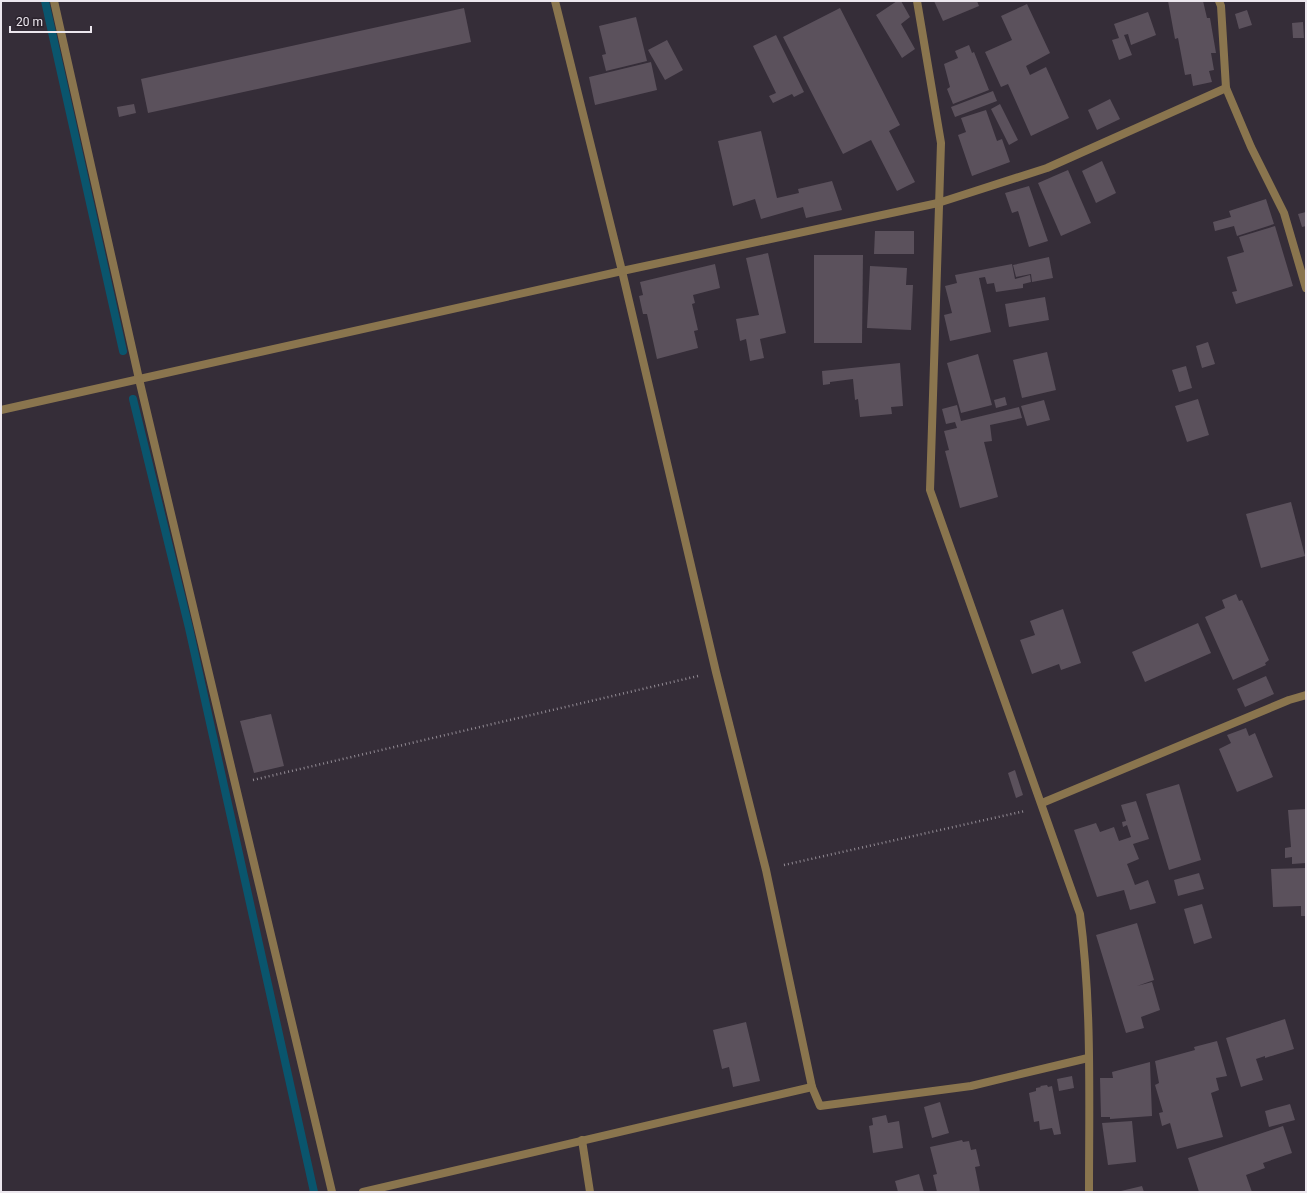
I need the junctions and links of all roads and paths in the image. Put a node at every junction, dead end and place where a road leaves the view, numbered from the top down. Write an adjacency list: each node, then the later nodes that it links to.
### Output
1 (54, 1): 9 (street)
2 (555, 1): 7 (street)
3 (917, 1): 6 (street)
4 (1219, 1): 5 (street)
5 (1226, 88): 6 (street); 8 (street)
6 (938, 203): 7 (street); 14 (street)
7 (622, 270): 9 (street); 11 (street)
8 (1306, 288)
9 (139, 379): 10 (street); 13 (street)
10 (1, 410)
11 (716, 672): 13 (path); 15 (street)
12 (1306, 695): 14 (street)
13 (235, 784): 19 (street)
14 (1042, 803): 15 (path); 16 (street)
15 (766, 870): 17 (street)
16 (1088, 1058): 17 (street); 22 (street)
17 (812, 1087): 18 (street)
18 (582, 1140): 20 (street); 21 (street)
19 (332, 1192)
20 (363, 1192)
21 (590, 1192)
22 (1089, 1192)

